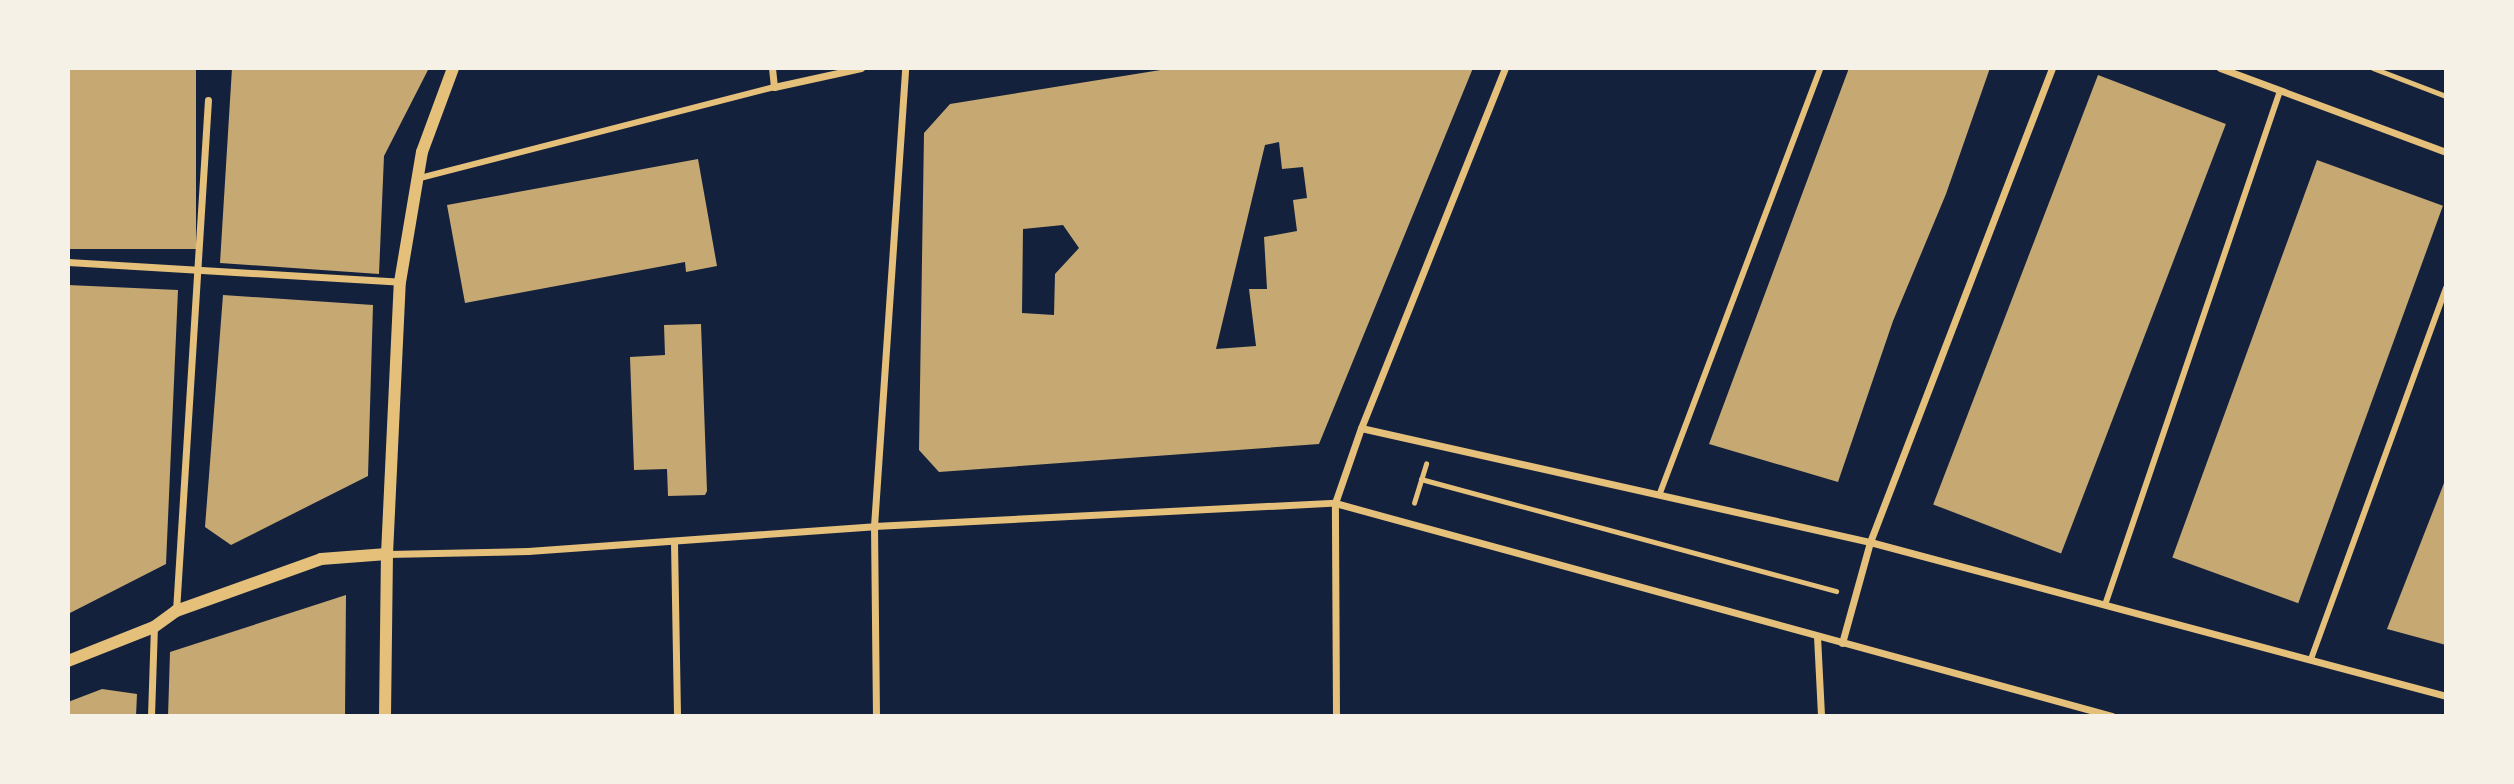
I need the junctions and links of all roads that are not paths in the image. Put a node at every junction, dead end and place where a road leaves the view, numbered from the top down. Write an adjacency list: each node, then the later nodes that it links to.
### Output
1 (453, 68): 13 (street)
2 (772, 68): 9 (street)
3 (861, 68): 9 (street)
4 (905, 68): 21 (street)
5 (1505, 68): 18 (street)
6 (1821, 68): 19 (street)
7 (2052, 68): 23 (street)
8 (2220, 68): 10 (street)
9 (774, 87): 13 (street)
10 (2280, 90): 12 (street); 25 (street)
11 (208, 100): 15 (street)
12 (2446, 152)
13 (415, 179): 16 (street)
14 (68, 262): 15 (street)
15 (197, 270): 16 (street); 26 (street)
16 (400, 282): 24 (street)
17 (2446, 288): 30 (street)
18 (1361, 428): 19 (street); 20 (street)
19 (1660, 493): 23 (street)
20 (1335, 503): 21 (street); 28 (street); 37 (street)
21 (874, 526): 22 (street); 36 (street)
22 (674, 542): 24 (street); 35 (street)
23 (1870, 542): 25 (street); 29 (street)
24 (387, 554): 26 (street); 34 (street)
25 (2106, 602): 30 (street)
26 (176, 611): 27 (street)
27 (154, 627): 31 (street); 33 (street)
28 (1817, 636): 29 (street); 38 (street)
29 (1842, 643): 39 (street)
30 (2311, 659): 32 (street)
31 (68, 661)
32 (2446, 696)
33 (151, 716)
34 (385, 716)
35 (677, 716)
36 (876, 716)
37 (1336, 716)
38 (1821, 716)
39 (2112, 716)

